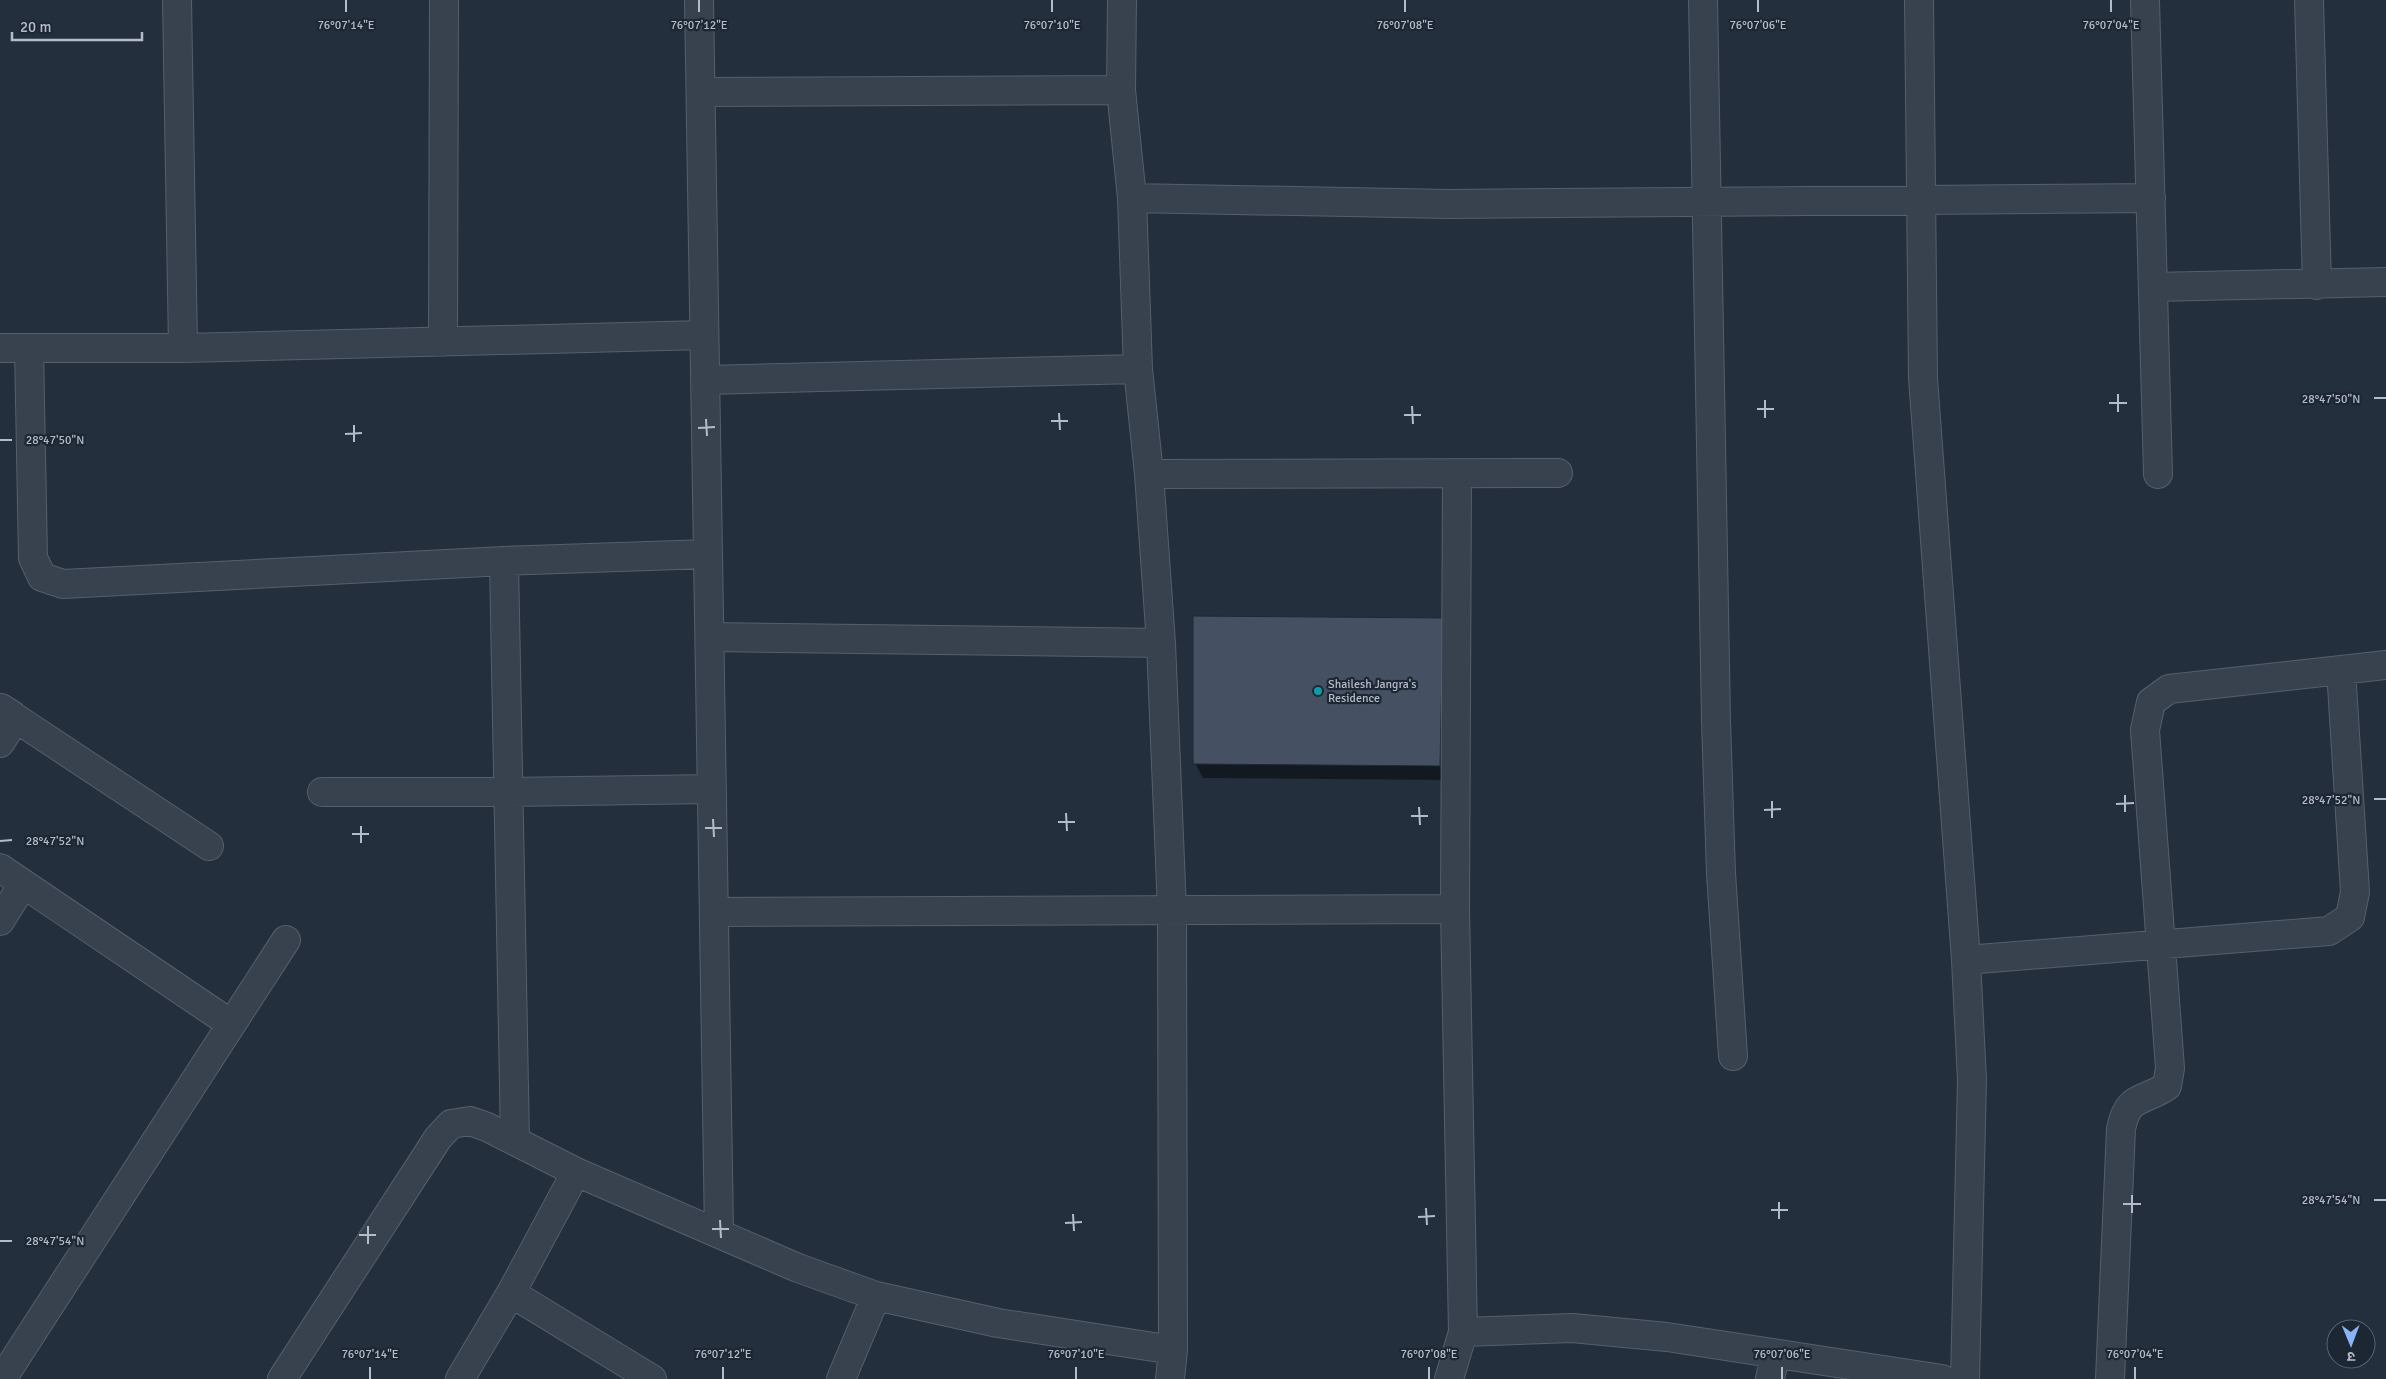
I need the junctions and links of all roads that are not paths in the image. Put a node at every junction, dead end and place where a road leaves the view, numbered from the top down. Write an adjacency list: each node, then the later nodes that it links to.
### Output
1 (177, 0): 22 (street)
2 (444, 0): 19 (street)
3 (699, 0): 10 (street)
4 (1122, 0): 9 (street)
5 (1703, 0): 13 (street)
6 (1919, 0): 14 (street)
7 (2146, 0): 12 (street)
8 (2309, 0): 16 (street)
9 (1121, 90): 10 (street); 11 (street)
10 (701, 92): 18 (street)
11 (1132, 198): 13 (street); 23 (street)
12 (2151, 198): 14 (street); 17 (street)
13 (1707, 201): 14 (street); 51 (street)
14 (1921, 201): 49 (street)
15 (2386, 282): 16 (street)
16 (2317, 284): 17 (street)
17 (2153, 287): 27 (street)
18 (704, 335): 19 (street); 24 (street)
19 (443, 342): 22 (street)
20 (0, 348): 21 (street)
21 (29, 348): 22 (street); 30 (street)
22 (183, 348)
23 (1138, 369): 24 (street); 26 (street)
24 (707, 380): 29 (street)
25 (1558, 473): 28 (street)
26 (1149, 474): 28 (street); 32 (street)
27 (2158, 474)
28 (1456, 475): 43 (street)
29 (708, 554): 30 (street); 31 (street)
30 (504, 561): 39 (street)
31 (710, 637): 32 (street); 37 (street)
32 (1162, 643): 44 (street)
33 (2386, 665): 34 (street)
34 (2341, 670): 48 (street); 48 (street)
35 (7, 712): 36 (street); 40 (street)
36 (0, 743)
37 (712, 789): 39 (street); 45 (street)
38 (322, 792): 39 (street)
39 (507, 792): 52 (street)
40 (209, 846)
41 (0, 868): 42 (street)
42 (23, 884): 46 (street); 50 (street)
43 (1455, 909): 44 (street); 57 (street)
44 (1172, 910): 45 (street); 58 (street)
45 (714, 912): 54 (street)
46 (0, 921)
47 (286, 940): 50 (street)
48 (2162, 946): 49 (street); 70 (street)
49 (1966, 960): 69 (street)
50 (231, 1024): 61 (street)
51 (1733, 1056)
52 (515, 1140): 53 (street); 62 (street)
53 (576, 1172): 54 (street); 55 (street)
54 (719, 1232): 56 (street)
55 (511, 1293): 63 (street); 64 (street)
56 (876, 1296): 58 (street); 65 (street)
57 (1463, 1332): 59 (street); 67 (street)
58 (1173, 1350): 66 (street)
59 (1772, 1366): 60 (street)
60 (1898, 1375): 68 (street)
61 (2, 1379)
62 (282, 1379)
63 (460, 1379)
64 (652, 1379)
65 (842, 1379)
66 (1170, 1379)
67 (1449, 1379)
68 (1942, 1379)
69 (1965, 1379)
70 (2110, 1379)

